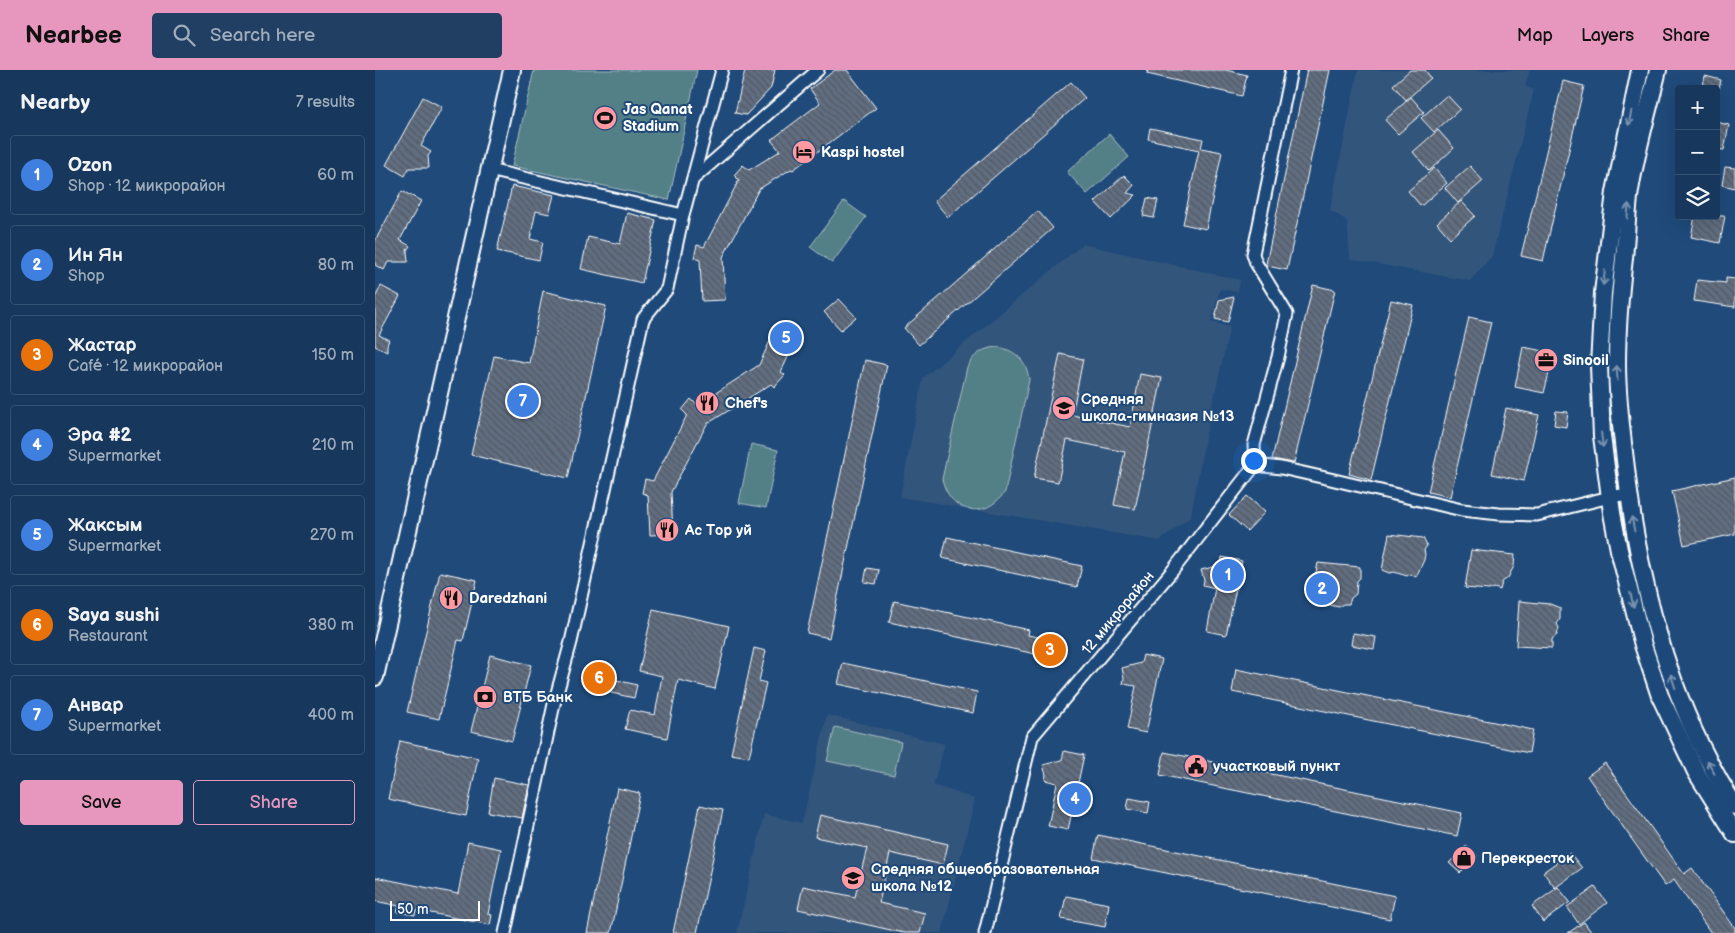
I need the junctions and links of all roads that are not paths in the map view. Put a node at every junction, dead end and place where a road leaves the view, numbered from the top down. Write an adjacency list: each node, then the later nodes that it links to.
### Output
1 (512, 70): 7 (main road)
2 (722, 70): 8 (street)
3 (818, 70): 8 (street)
4 (1291, 70): 10 (street)
5 (1640, 70): 12 (main road, one-way to 12)
6 (1658, 70): 11 (main road, one-way to 6)
7 (489, 170): 9 (street); 13 (main road)
8 (693, 179): 9 (street)
9 (683, 215): 16 (street)
10 (1255, 465): 12 (street); 17 (street, 12 микрорайон)
11 (1628, 494): 12 (street); 14 (main road, one-way to 11)
12 (1610, 497): 15 (main road, one-way to 15)
13 (375, 677)
14 (1735, 806)
15 (1735, 834)
16 (505, 933)
17 (985, 933)

